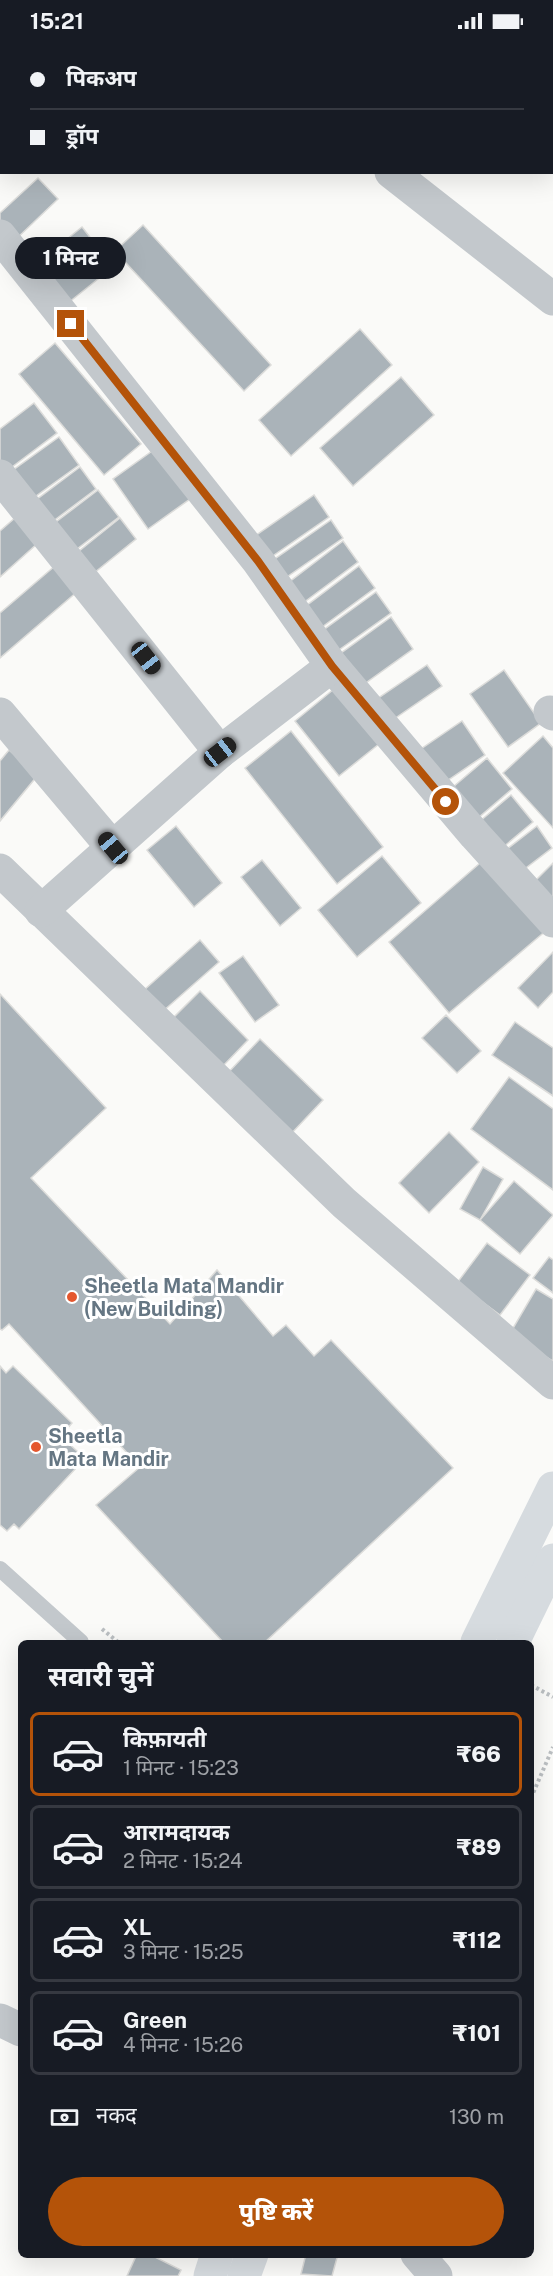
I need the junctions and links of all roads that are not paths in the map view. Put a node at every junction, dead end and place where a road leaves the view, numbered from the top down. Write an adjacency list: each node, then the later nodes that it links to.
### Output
1 (394, 174): 3 (street)
2 (0, 236): 5 (street)
3 (553, 299)
4 (0, 476): 7 (street)
5 (332, 666): 7 (street); 11 (street)
6 (0, 714): 8 (street)
7 (220, 752): 8 (street)
8 (113, 848): 10 (street)
9 (0, 870): 10 (street)
10 (41, 911): 12 (street)
11 (553, 921)
12 (553, 1383)
13 (553, 1488): 17 (main road)
14 (553, 1560): 18 (main road)
15 (0, 1569): 16 (lane)
16 (79, 1640)
17 (478, 1640)
18 (514, 1640)
19 (0, 2020): 20 (street)
20 (18, 2029)
21 (216, 2258): 24 (main road)
22 (251, 2258): 25 (main road)
23 (420, 2258): 26 (street)
24 (210, 2276)
25 (244, 2276)
26 (436, 2276)

